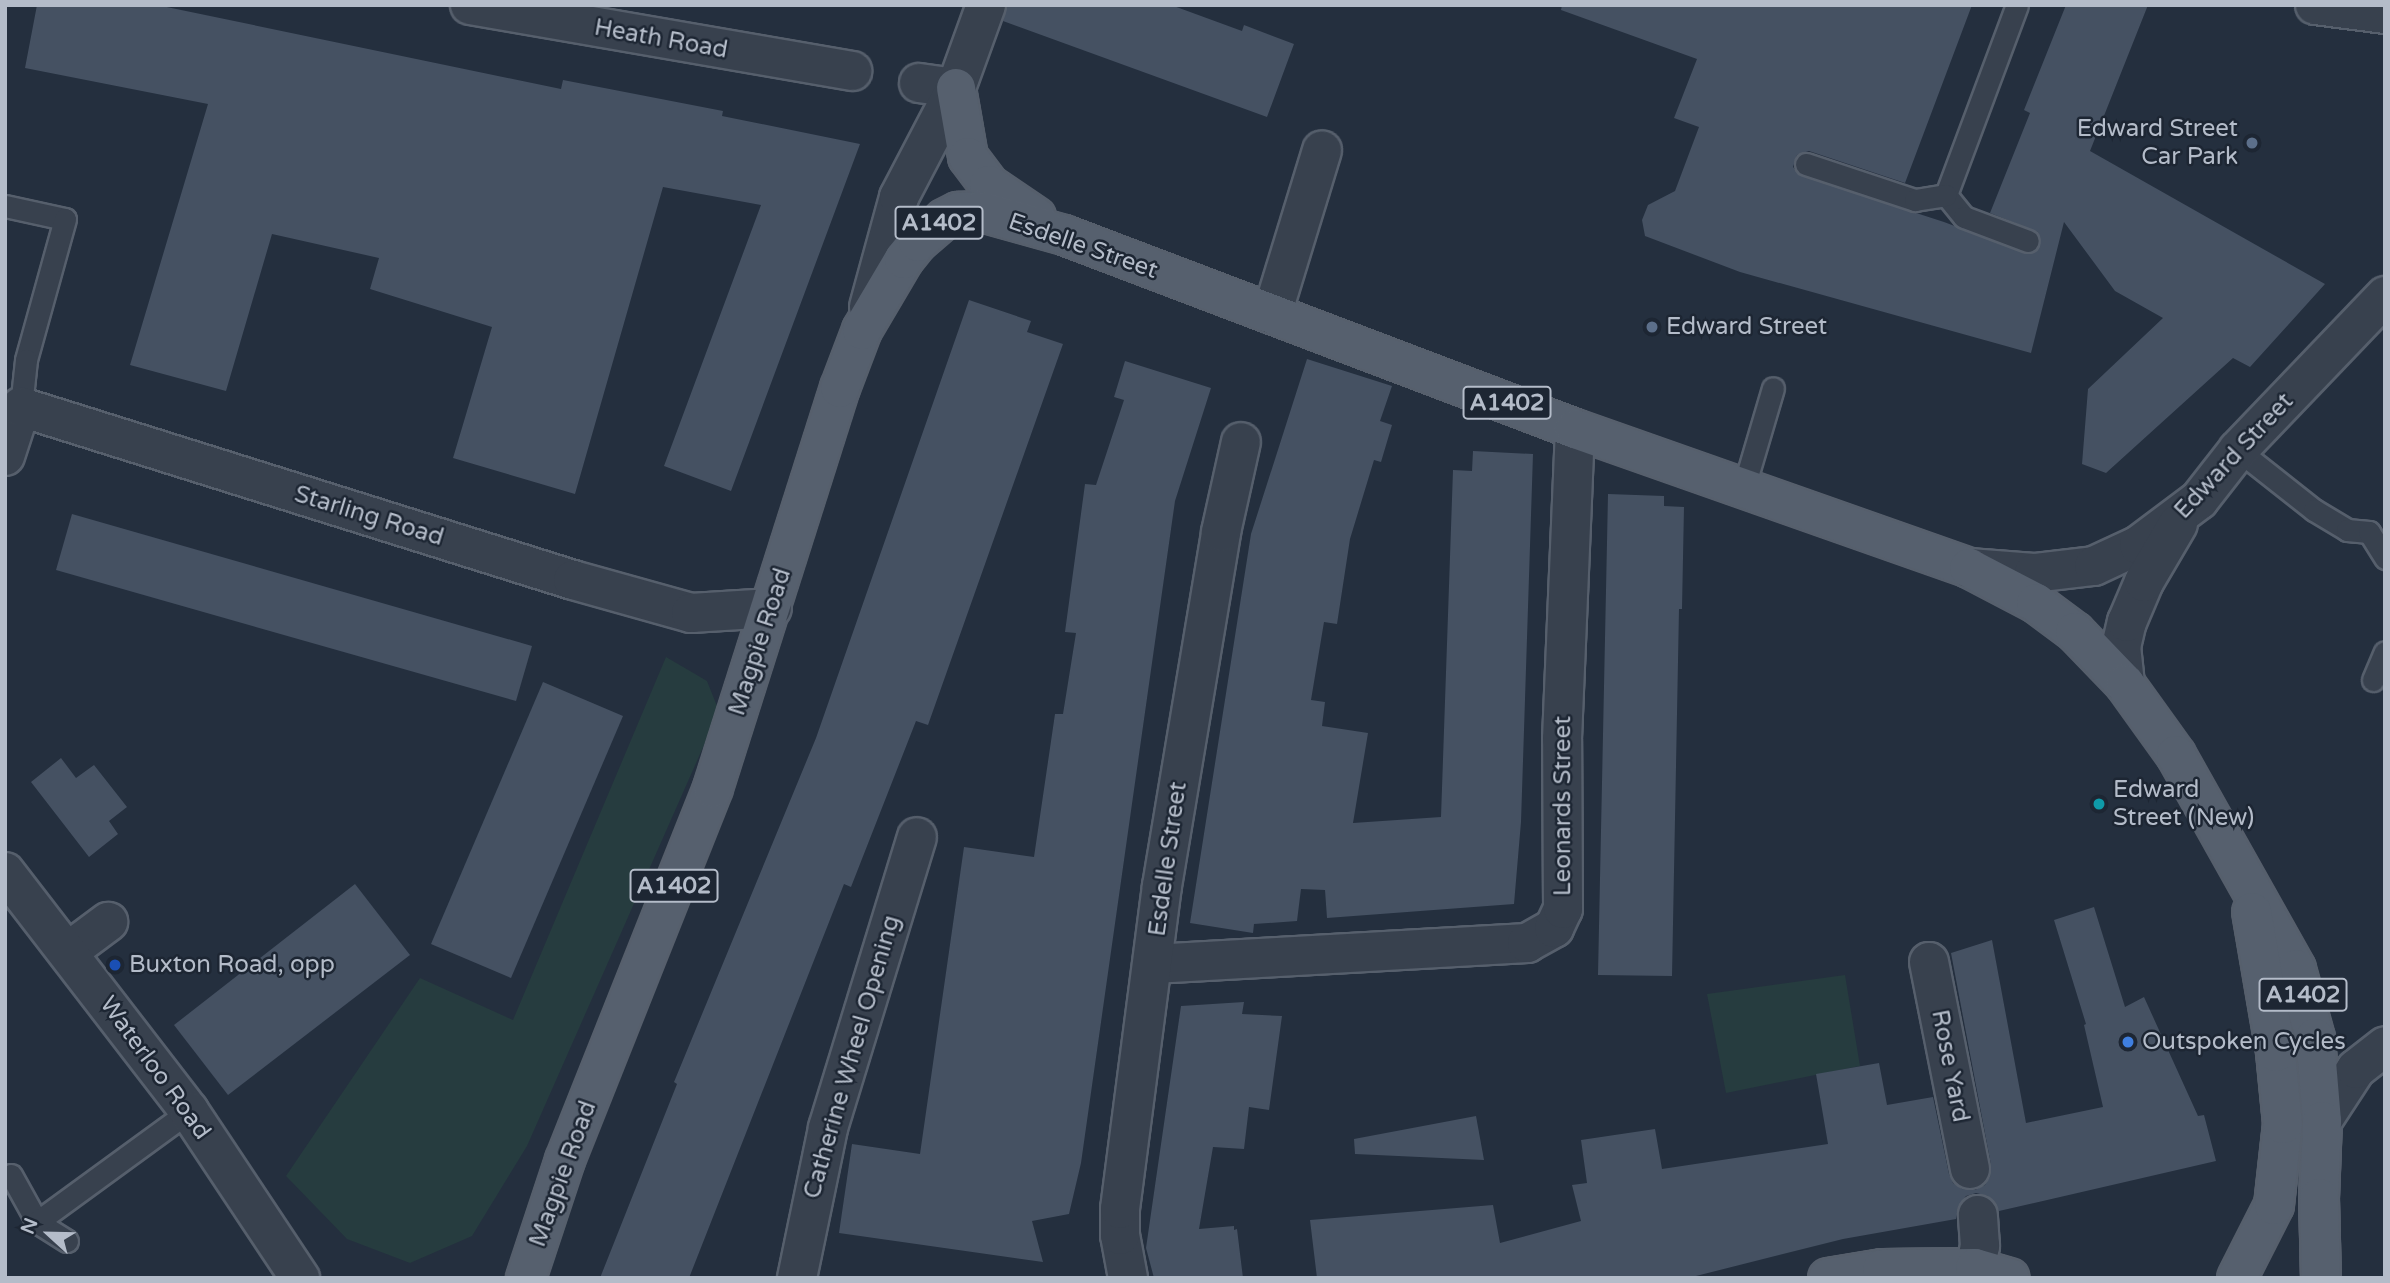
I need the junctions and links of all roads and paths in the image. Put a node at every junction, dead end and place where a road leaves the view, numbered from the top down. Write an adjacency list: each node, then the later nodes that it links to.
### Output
1 (470, 5): 5 (street, Heath Road)
2 (986, 5): 8 (street, Magpie Road)
3 (2017, 5): 11 (lane)
4 (2315, 5): 6 (street)
5 (531, 11): 7 (street, Heath Road)
6 (2385, 15)
7 (852, 71)
8 (937, 85): 13 (main road, A1402); 17 (street, Magpie Road)
9 (1322, 150): 16 (street)
10 (1806, 164): 11 (lane)
11 (1946, 195): 14 (lane)
12 (5, 206): 19 (lane)
13 (1064, 235): 16 (main road, Esdelle Street / A1402); 17 (main road, Esdelle Street / A1402)
14 (2028, 241)
15 (2385, 296): 22 (street, Edward Street)
16 (1272, 314): 20 (main road, Edward Street / A1402)
17 (862, 330): 28 (main road, Magpie Road / A1402)
18 (1773, 388): 24 (lane)
19 (21, 407): 23 (street); 28 (street, Starling Road)
20 (1575, 429): 24 (main road, Edward Street / A1402); 38 (street, Leonards Street)
21 (1241, 442): 38 (street, Esdelle Street)
22 (2238, 450): 25 (street, Edward Street); 26 (lane)
23 (5, 456)
24 (1743, 490): 27 (main road, Edward Street / A1402)
25 (2184, 513): 27 (street, Edward Street); 31 (street)
26 (2385, 558)
27 (1969, 568): 31 (main road, A1402)
28 (772, 608): 49 (main road, Magpie Road / A1402)
29 (2385, 652): 30 (lane)
30 (2373, 680)
31 (2125, 684): 34 (main road, A1402)
32 (917, 837): 50 (street, Catherine Wheel Opening)
33 (5, 872): 36 (street, Waterloo Road)
34 (2246, 882): 41 (main road, A1402); 53 (main road, A1402)
35 (108, 922): 36 (street)
36 (69, 951): 40 (street, Waterloo Road)
37 (1929, 962): 42 (street, Rose Yard)
38 (1153, 964): 51 (street, Esdelle Street)
39 (2385, 1046): 41 (street)
40 (189, 1111): 45 (lane); 48 (street, Waterloo Road)
41 (2322, 1121): 54 (main road, A1402)
42 (1970, 1169)
43 (10, 1174): 45 (lane)
44 (1978, 1215): 47 (street)
45 (37, 1222): 46 (lane)
46 (67, 1241)
47 (1992, 1273): 52 (main road)
48 (304, 1275)
49 (526, 1278)
50 (797, 1278)
51 (1128, 1278)
52 (1828, 1278)
53 (2237, 1278)
54 (2321, 1278)

